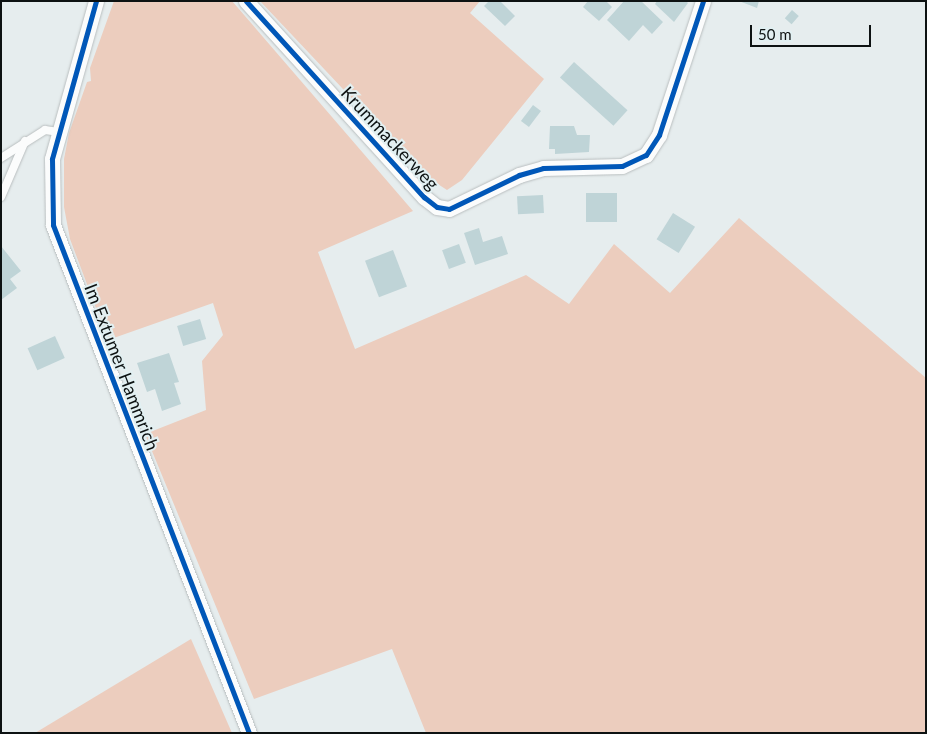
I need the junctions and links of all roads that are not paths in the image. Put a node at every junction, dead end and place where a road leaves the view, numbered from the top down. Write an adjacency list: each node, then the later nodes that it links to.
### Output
1 (96, 1): 4 (street, Im Extumer Hammrich)
2 (246, 1): 3 (street, Krummackerweg)
3 (703, 1)
4 (60, 132): 5 (lane); 8 (street, Im Extumer Hammrich)
5 (25, 141): 6 (lane); 7 (lane)
6 (1, 158)
7 (1, 197)
8 (249, 733)

